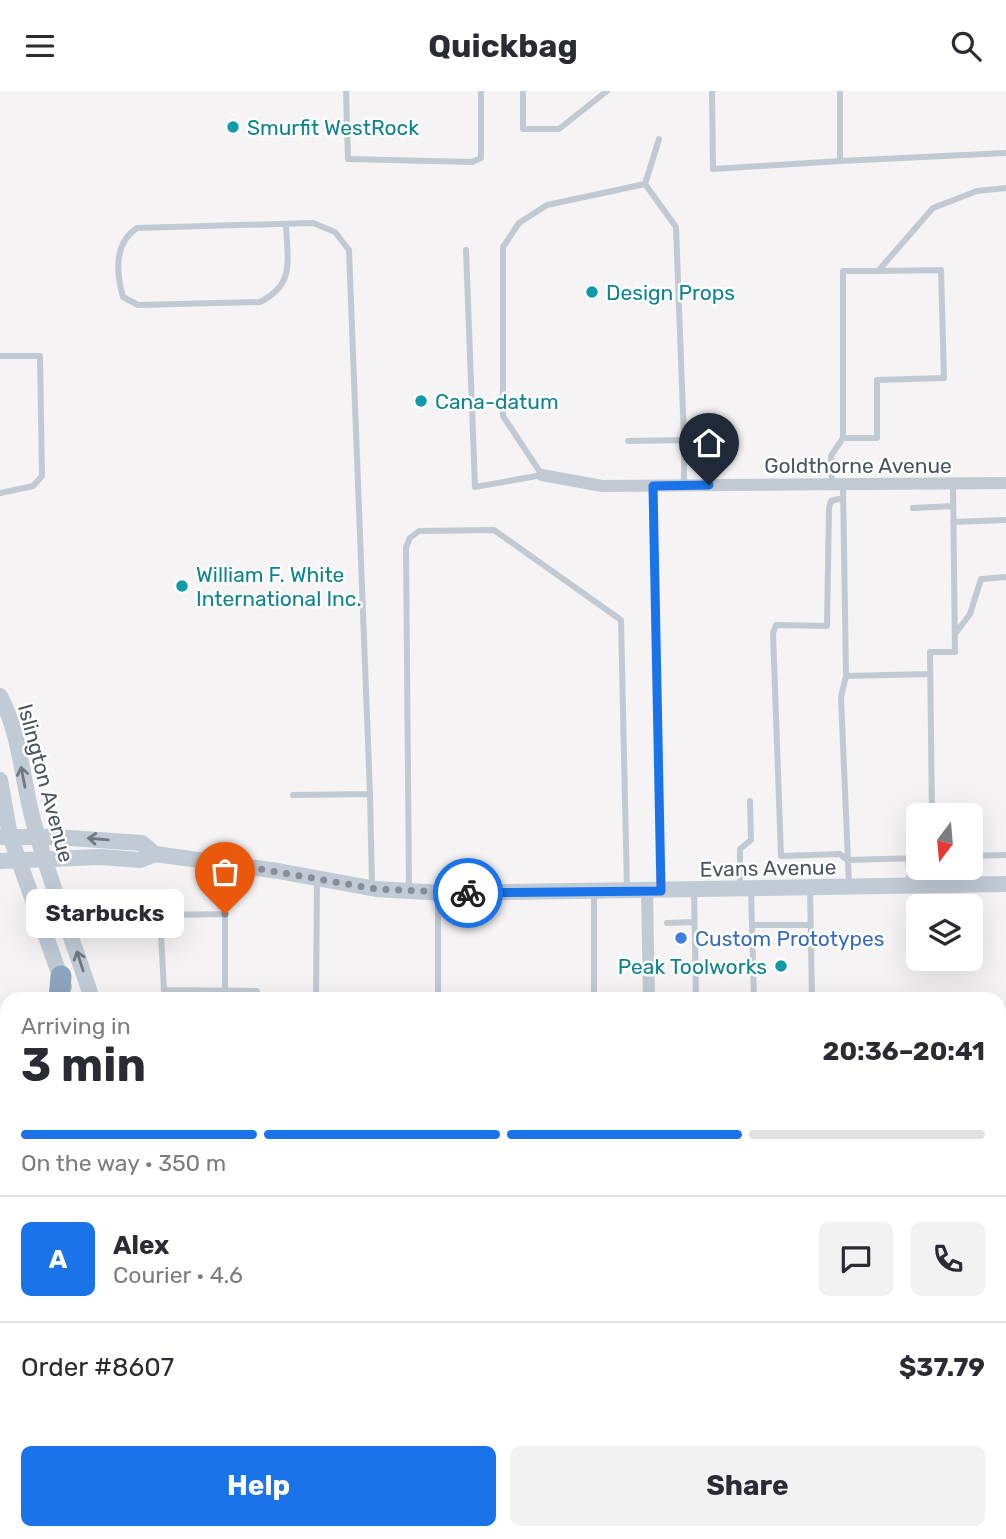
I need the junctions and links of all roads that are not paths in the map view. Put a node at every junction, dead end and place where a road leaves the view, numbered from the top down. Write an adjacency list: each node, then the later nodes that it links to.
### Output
1 (346, 91): 2 (lane)
2 (481, 91)
3 (523, 91): 4 (lane)
4 (607, 91)
5 (712, 91): 9 (lane)
6 (841, 91): 9 (lane)
7 (659, 139): 10 (lane)
8 (1006, 153): 9 (lane)
9 (841, 161)
10 (645, 184): 17 (lane); 19 (lane)
11 (1006, 188): 14 (lane)
12 (286, 224): 12 (lane); 36 (lane)
13 (466, 250): 19 (lane)
14 (878, 271): 16 (lane); 16 (lane)
15 (0, 356): 25 (lane)
16 (843, 438): 24 (lane)
17 (684, 440): 18 (lane); 23 (lane)
18 (628, 441)
19 (542, 475): 22 (street, Goldthorne Avenue)
20 (1006, 483): 21 (street, Goldthorne Avenue)
21 (953, 484): 24 (street, Goldthorne Avenue); 26 (lane)
22 (653, 486): 23 (street, Goldthorne Avenue); 65 (lane)
23 (684, 486): 24 (street, Goldthorne Avenue)
24 (840, 489): 33 (lane); 48 (lane)
25 (0, 493)
26 (953, 506): 27 (lane); 29 (lane)
27 (913, 508)
28 (1006, 520): 29 (lane)
29 (953, 522): 31 (lane)
30 (1006, 577): 31 (lane)
31 (955, 634): 32 (lane)
32 (930, 674): 33 (lane); 39 (lane)
33 (846, 676): 48 (lane)
34 (0, 695): 40 (main road, Islington Avenue, one-way to 34)
35 (0, 780): 41 (main road, Islington Avenue)
36 (370, 794): 37 (lane); 58 (lane)
37 (293, 795)
38 (750, 801): 60 (lane)
39 (932, 803)
40 (37, 836): 41 (main road, Evans Avenue); 42 (main road, Evans Avenue, one-way to 40); 45 (main road, Islington Avenue)
41 (5, 837): 47 (main road, Islington Avenue)
42 (155, 854): 45 (main road, Evans Avenue); 50 (main road, Evans Avenue)
43 (1006, 855): 44 (lane)
44 (984, 856)
45 (44, 858): 47 (main road, Evans Avenue); 77 (main road, Islington Avenue, one-way to 45)
46 (906, 859): 48 (lane)
47 (19, 860): 49 (main road, Evans Avenue); 72 (main road, Islington Avenue)
48 (847, 860): 57 (lane)
49 (0, 861)
50 (225, 863): 51 (main road, Evans Avenue); 67 (lane)
51 (317, 878): 58 (main road, Evans Avenue); 78 (lane)
52 (910, 880): 56 (lane)
53 (959, 880): 55 (lane)
54 (1006, 884): 55 (main road, Evans Avenue)
55 (959, 885): 56 (main road, Evans Avenue)
56 (910, 886): 57 (main road, Evans Avenue)
57 (849, 887): 59 (main road, Evans Avenue)
58 (372, 888): 61 (main road, Evans Avenue)
59 (810, 888): 60 (main road, Evans Avenue); 71 (lane)
60 (746, 890): 62 (main road, Evans Avenue); 70 (lane)
61 (409, 891): 64 (lane); 66 (main road, Evans Avenue)
62 (694, 891): 65 (main road, Evans Avenue); 68 (lane)
63 (594, 892): 64 (main road, Evans Avenue); 66 (main road, Evans Avenue); 80 (lane)
64 (627, 892): 65 (main road, Evans Avenue)
65 (654, 892): 81 (street)
66 (439, 893): 79 (lane)
67 (225, 914): 73 (lane); 73 (lane)
68 (694, 922): 69 (lane); 82 (lane)
69 (667, 923)
70 (752, 925): 71 (lane); 83 (lane)
71 (811, 925): 84 (lane)
72 (61, 976): 75 (highway); 76 (main road, Islington Avenue)
73 (225, 990): 74 (lane)
74 (257, 991)
75 (60, 992)
76 (66, 992)
77 (90, 992)
78 (316, 992)
79 (438, 992)
80 (594, 992)
81 (649, 992)
82 (696, 992)
83 (754, 992)
84 (812, 992)

